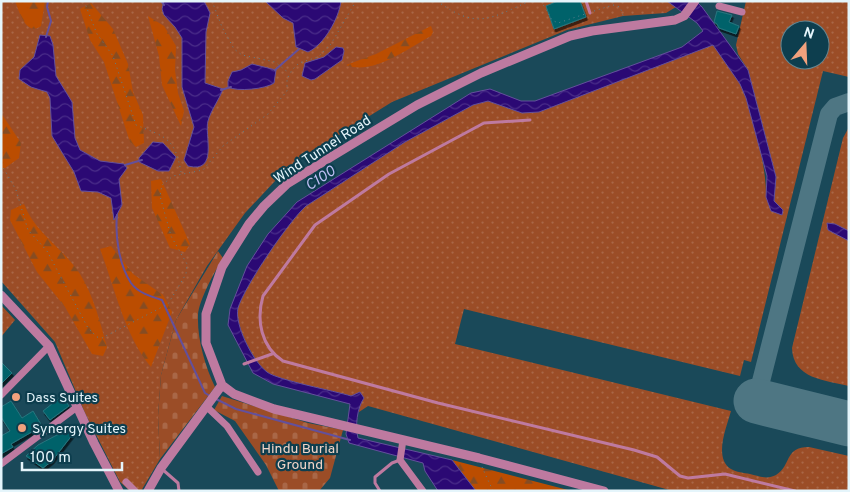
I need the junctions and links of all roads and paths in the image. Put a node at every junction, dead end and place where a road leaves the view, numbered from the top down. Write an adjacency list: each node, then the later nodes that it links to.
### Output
1 (84, 1): 14 (path)
2 (212, 1): 11 (path)
3 (356, 1): 11 (path)
4 (438, 1): 5 (path)
5 (530, 1)
6 (586, 1): 10 (lane)
7 (695, 1): 19 (street, Wind Tunnel Road)
8 (719, 5): 9 (street)
9 (742, 12)
10 (590, 13)
11 (290, 73): 14 (path)
12 (530, 120): 17 (lane)
13 (1, 164): 14 (path)
14 (182, 173)
15 (1, 295): 16 (street)
16 (49, 346): 20 (street); 22 (street)
17 (272, 354): 18 (lane); 38 (lane)
18 (244, 364)
19 (222, 385): 21 (street); 23 (street)
20 (1, 395)
21 (211, 401): 27 (street); 28 (street)
22 (77, 407): 26 (street); 30 (street)
23 (403, 443): 24 (street); 25 (street)
24 (479, 458): 36 (path); 37 (street)
25 (400, 459): 34 (lane); 35 (street)
26 (1, 464)
27 (161, 468): 32 (street); 33 (lane)
28 (258, 472)
29 (126, 482): 31 (street)
30 (120, 491)
31 (135, 491)
32 (148, 491)
33 (179, 491)
34 (380, 491)
35 (423, 491)
36 (493, 491)
37 (604, 491)
38 (795, 491)

